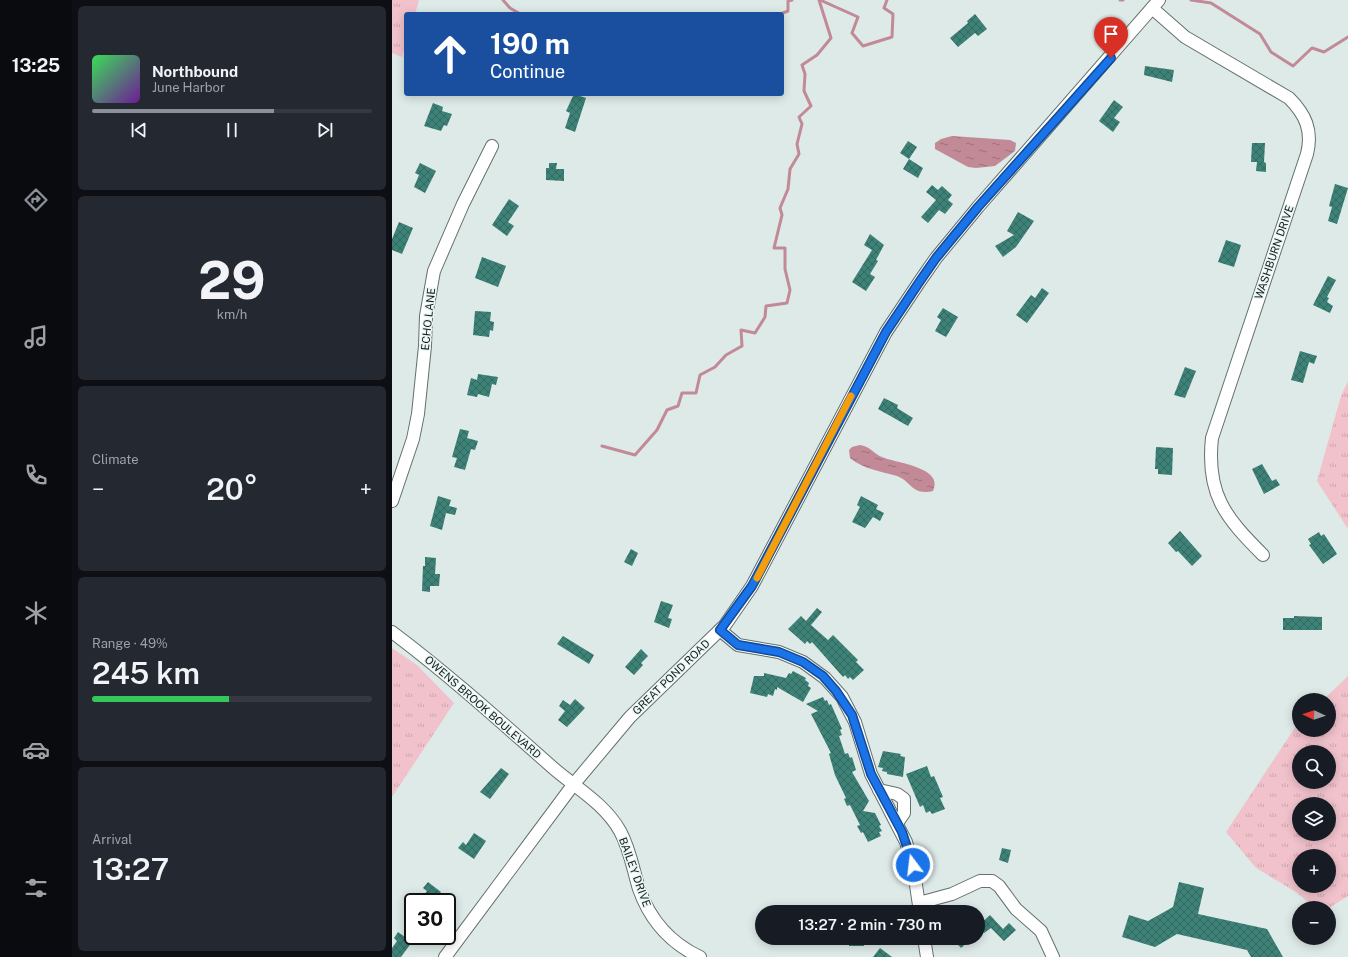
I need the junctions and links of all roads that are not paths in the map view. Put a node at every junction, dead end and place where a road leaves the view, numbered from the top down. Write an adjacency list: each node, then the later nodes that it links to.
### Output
1 (1156, 4): 4 (street, WASHBURN DRIVE); 5 (street, GREAT POND ROAD)
2 (492, 146): 3 (street, ECHO LANE)
3 (392, 501)
4 (1263, 555)
5 (720, 630): 7 (street, GREAT POND ROAD); 8 (street)
6 (392, 632): 7 (street, OWENS BROOK BOULEVARD)
7 (573, 785): 13 (street, GREAT POND ROAD); 14 (street, BAILEY DRIVE)
8 (878, 790): 9 (street); 9 (street)
9 (897, 823): 10 (street)
10 (920, 905)
11 (925, 905): 16 (street)
12 (925, 945): 15 (street)
13 (445, 957)
14 (700, 957)
15 (927, 957)
16 (1053, 957)

